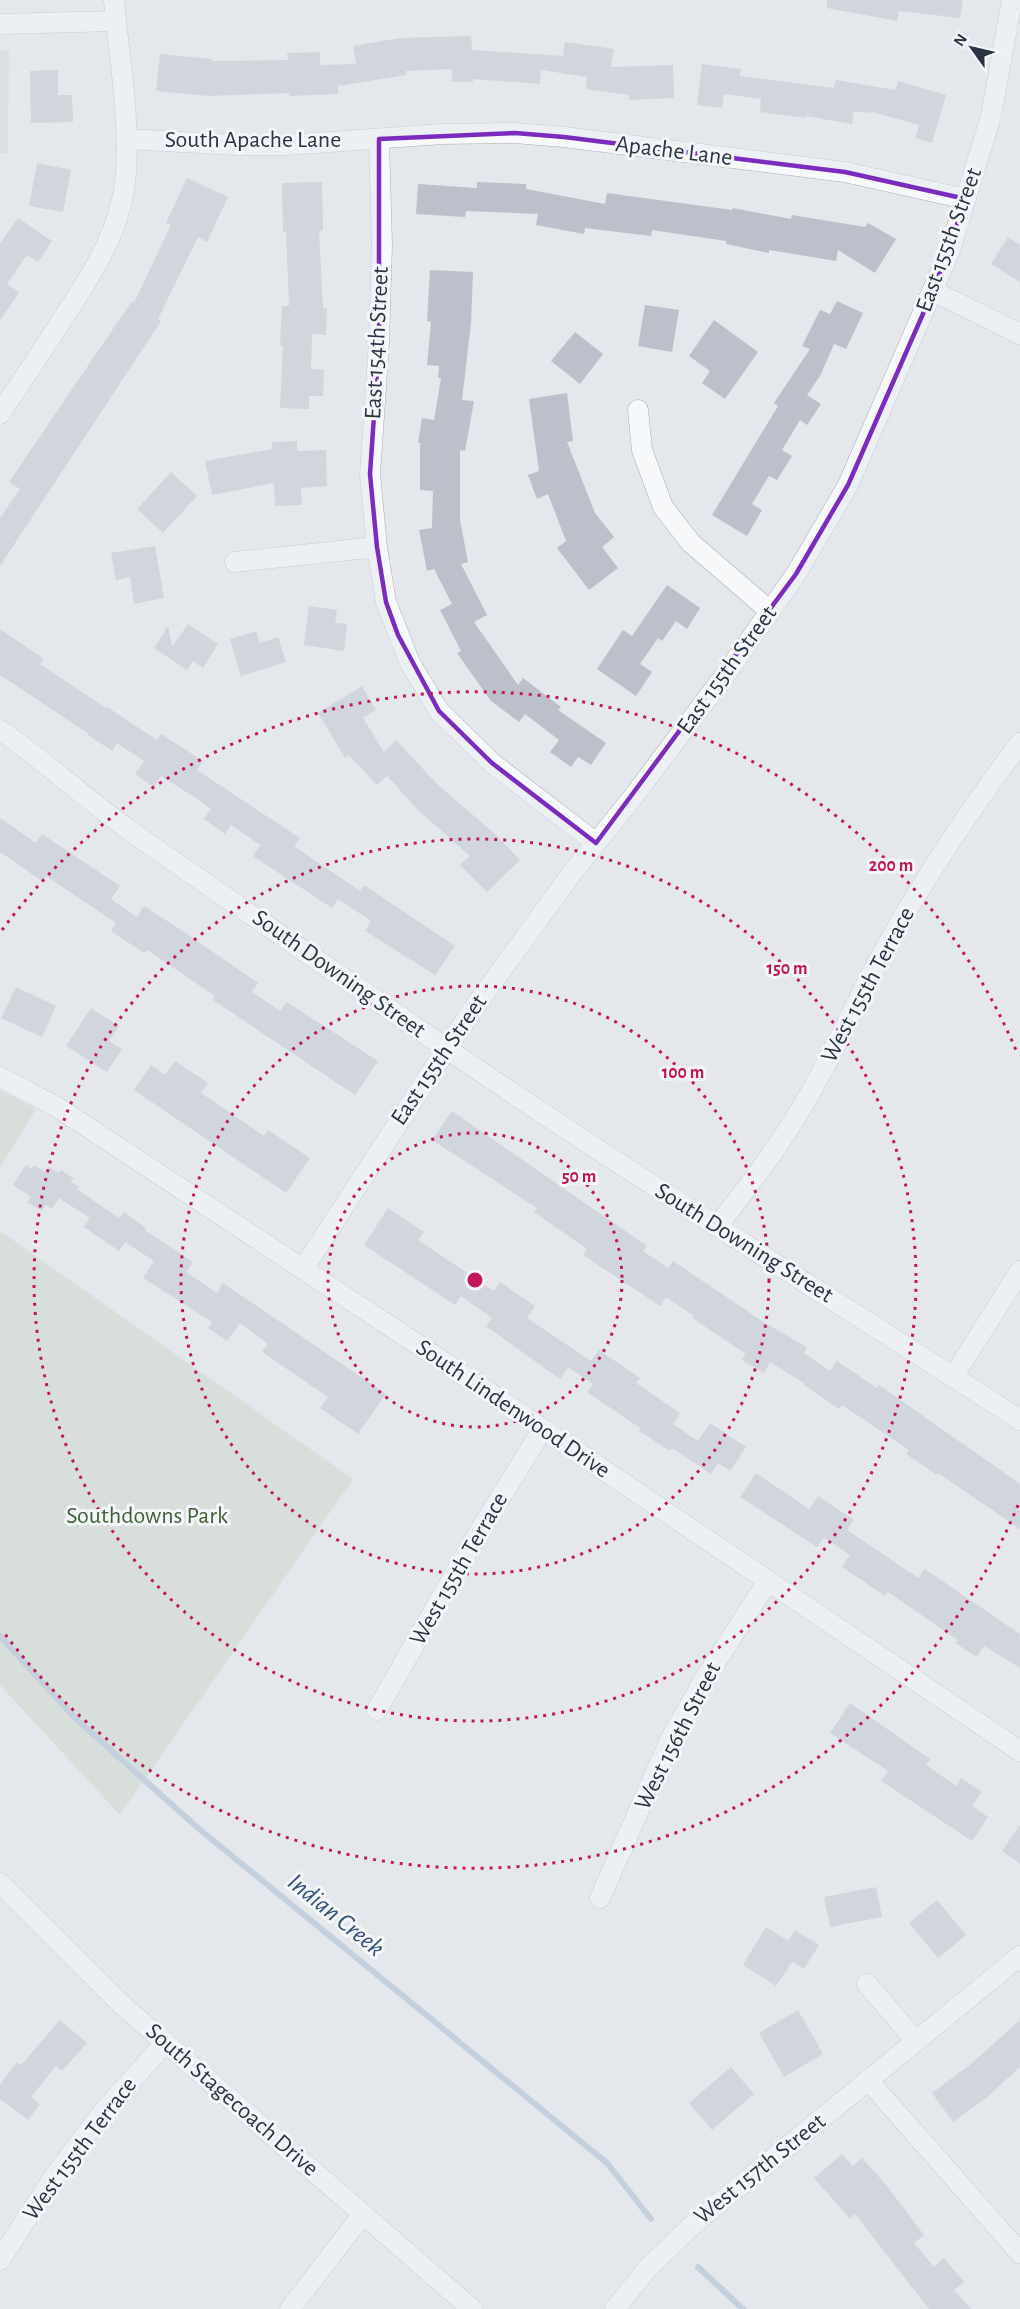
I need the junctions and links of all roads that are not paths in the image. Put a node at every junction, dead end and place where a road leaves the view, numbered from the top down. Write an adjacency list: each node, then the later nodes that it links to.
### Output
1 (114, 0): 3 (street)
2 (1012, 0): 5 (street, East 155th Street)
3 (116, 21): 4 (street); 6 (street)
4 (0, 24)
5 (1012, 54): 8 (street, East 155th Street)
6 (126, 139): 7 (street, South Apache Lane); 12 (street)
7 (379, 139): 8 (street, Apache Lane); 13 (street, East 154th Street)
8 (966, 199): 9 (street, East 155th Street)
9 (933, 291): 10 (street); 15 (street, East 155th Street)
10 (1020, 334)
11 (638, 410): 15 (street)
12 (0, 414)
13 (377, 547): 14 (street); 18 (street, East 154th Street)
14 (235, 562)
15 (770, 611): 18 (street, East 155th Street)
16 (0, 730): 19 (street, South Downing Street)
17 (1020, 743): 21 (street, West 155th Terrace)
18 (596, 843): 19 (street, East 155th Street)
19 (446, 1048): 21 (street, South Downing Street); 22 (street, East 155th Street)
20 (0, 1077): 22 (street, South Lindenwood Drive)
21 (717, 1227): 24 (street, South Downing Street)
22 (303, 1269): 26 (street, South Lindenwood Drive)
23 (1020, 1271): 24 (street)
24 (953, 1377): 25 (street, South Downing Street)
25 (1020, 1420)
26 (543, 1429): 27 (street, South Lindenwood Drive); 28 (street, West 155th Terrace)
27 (768, 1581): 29 (street, South Lindenwood Drive); 31 (street, West 156th Street)
28 (377, 1710)
29 (1020, 1751)
30 (0, 1883): 35 (street, South Stagecoach Drive)
31 (600, 1898)
32 (1020, 1956): 34 (street, West 157th Street)
33 (867, 1984): 34 (street)
34 (916, 2041): 36 (street, West 157th Street)
35 (166, 2042): 37 (street, South Stagecoach Drive); 39 (street, West 155th Terrace)
36 (868, 2080): 38 (street); 42 (street, West 157th Street)
37 (363, 2214): 40 (street); 41 (street, South Stagecoach Drive)
38 (1020, 2253)
39 (0, 2260)
40 (290, 2309)
41 (472, 2309)
42 (615, 2309)

